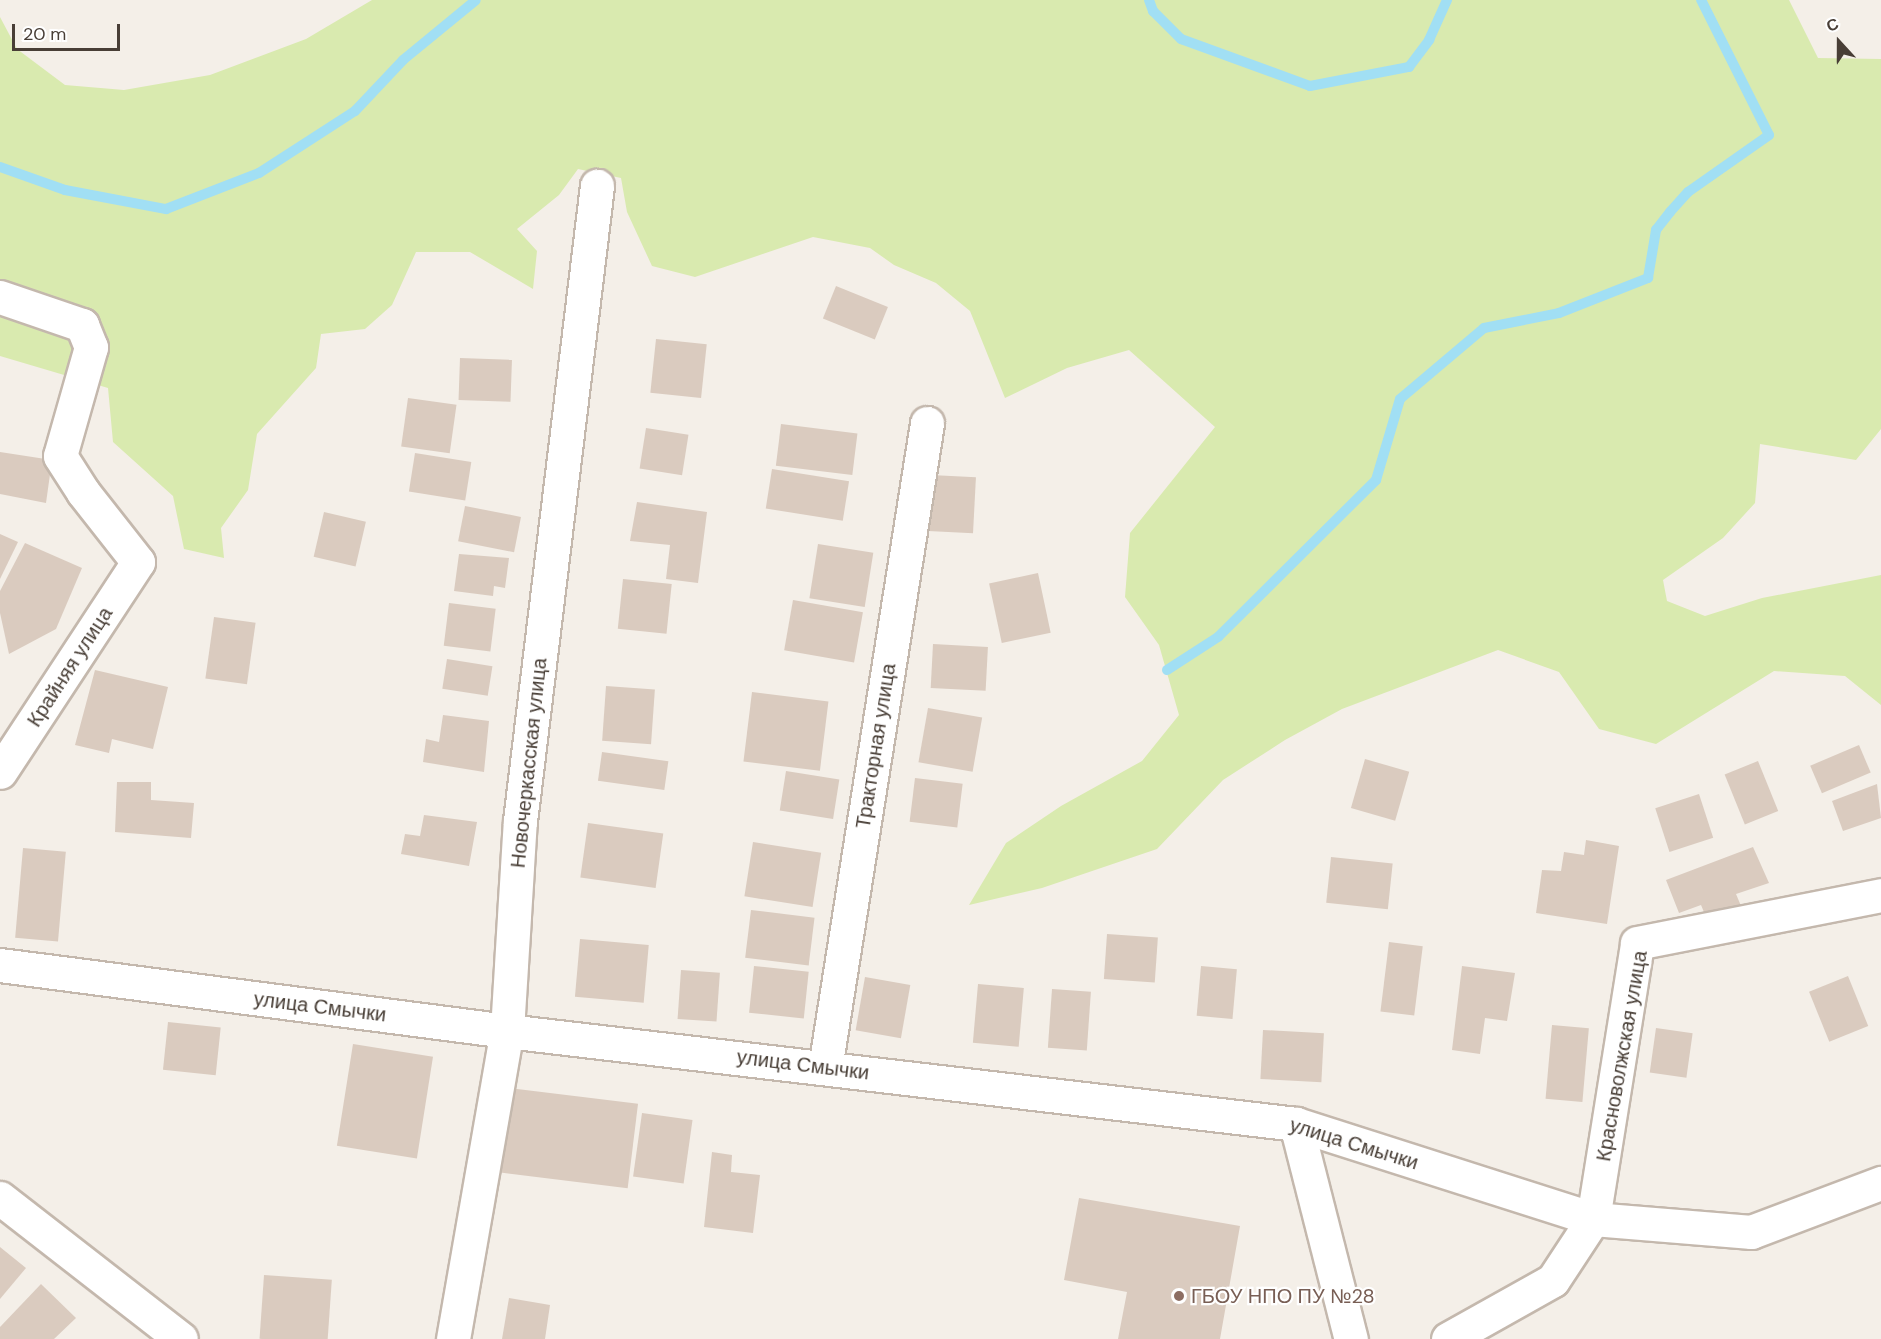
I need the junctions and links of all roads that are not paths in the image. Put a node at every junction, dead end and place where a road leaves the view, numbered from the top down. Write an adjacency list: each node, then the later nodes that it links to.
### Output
1 (597, 186): 7 (street, Новочеркасская улица)
2 (0, 297): 4 (street, Крайняя улица)
3 (927, 423): 8 (street, Тракторная улица)
4 (0, 772)
5 (1881, 895): 12 (street, Красноволжская улица)
6 (0, 965): 7 (street, улица Смычки)
7 (507, 1031): 8 (street, улица Смычки); 14 (street, Новочеркасская улица)
8 (825, 1068): 9 (street, улица Смычки)
9 (1296, 1124): 12 (street, улица Смычки); 15 (street)
10 (1881, 1183): 12 (street, улица Смычки)
11 (0, 1198): 13 (street)
12 (1593, 1220): 16 (street, Красноволжская улица)
13 (181, 1339)
14 (453, 1339)
15 (1351, 1339)
16 (1449, 1339)

